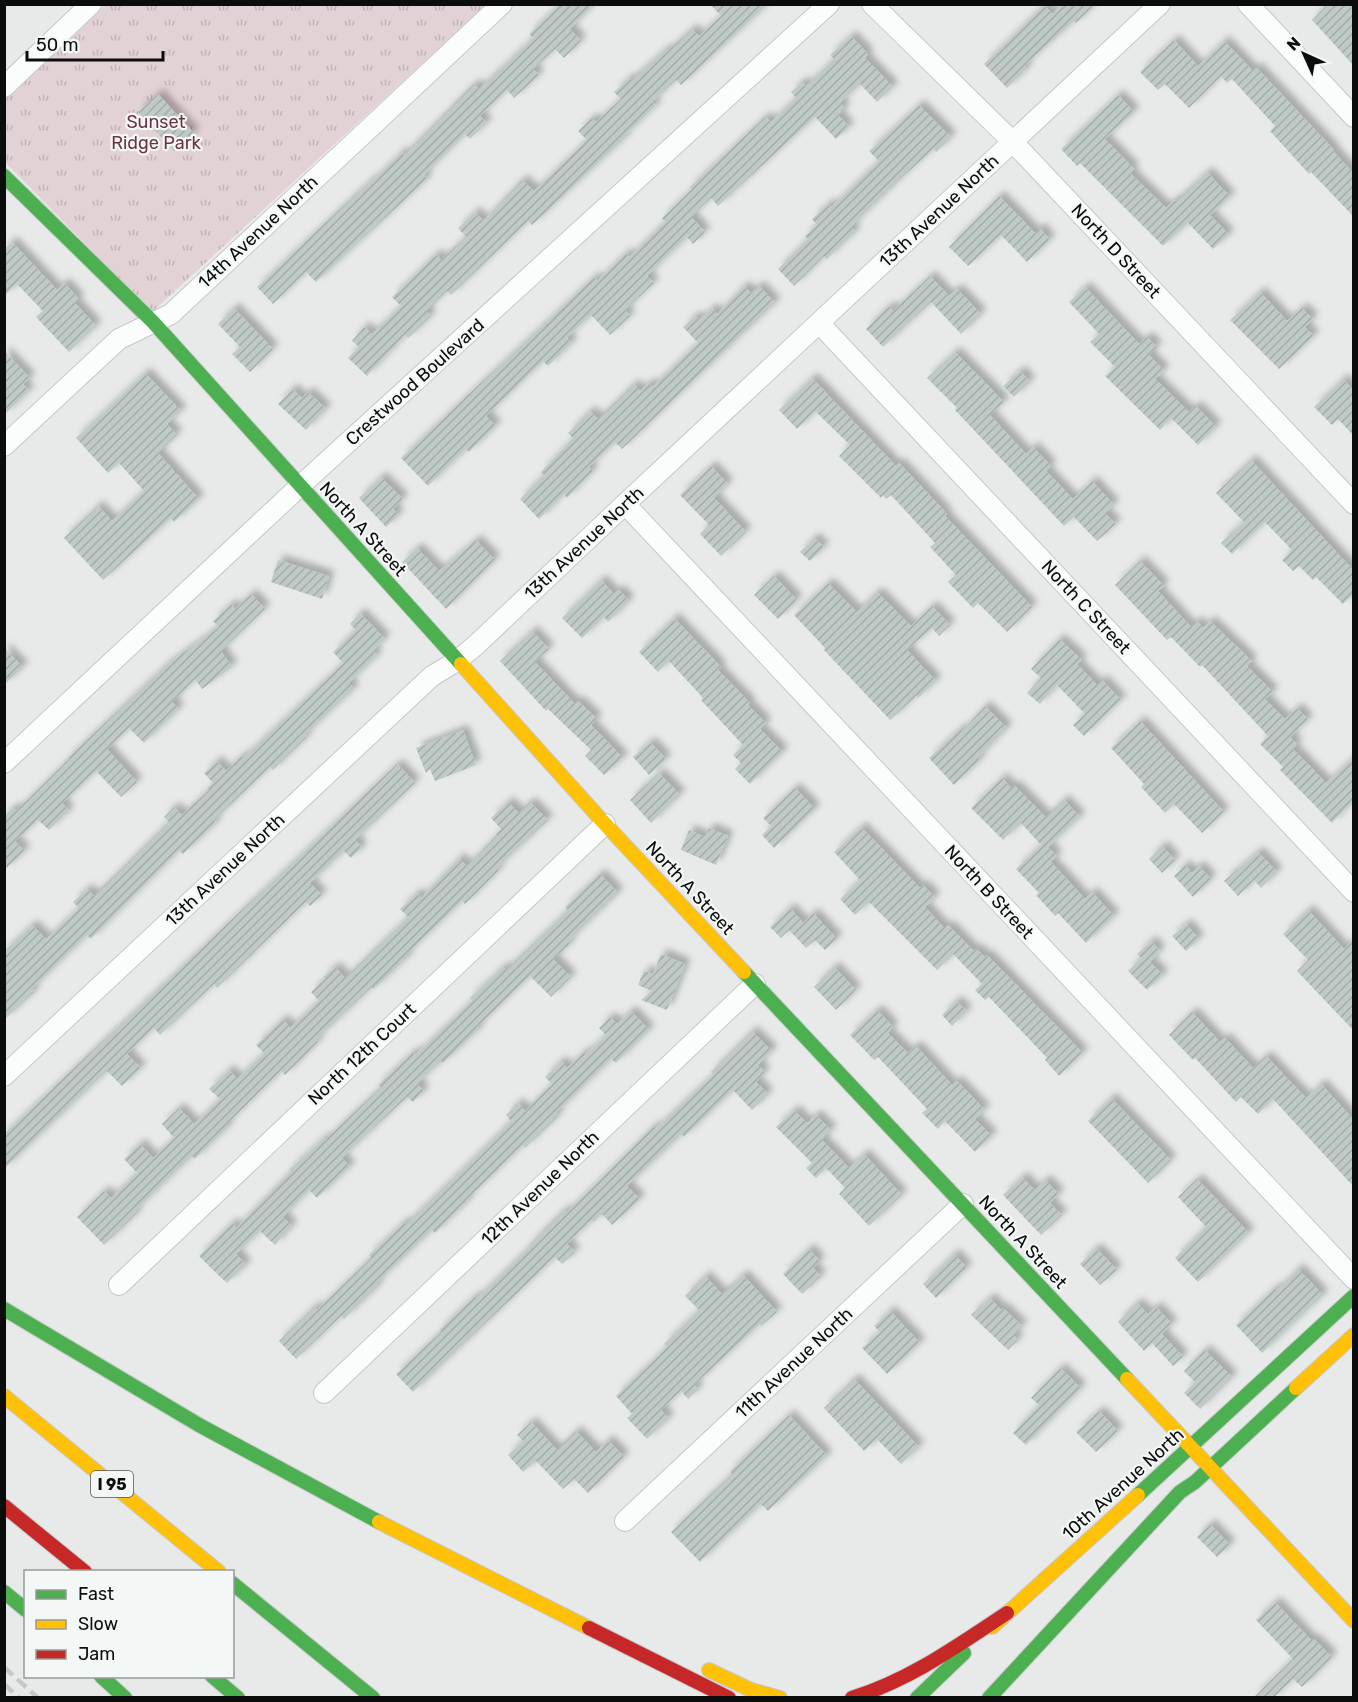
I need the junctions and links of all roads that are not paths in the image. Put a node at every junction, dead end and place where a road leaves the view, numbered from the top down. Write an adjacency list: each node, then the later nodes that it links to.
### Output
1 (91, 4): 7 (street)
2 (502, 4): 11 (street, 14th Avenue North)
3 (829, 4): 14 (street, Crestwood Boulevard)
4 (872, 4): 9 (street, North D Street)
5 (1160, 4): 9 (street, 13th Avenue North)
6 (1248, 4): 8 (street)
7 (4, 87)
8 (1353, 117)
9 (1013, 142): 12 (street, 13th Avenue North); 16 (street, North D Street)
10 (4, 176): 11 (main road, North A Street)
11 (153, 322): 13 (street, 14th Avenue North); 14 (main road, North A Street)
12 (819, 323): 15 (street, 13th Avenue North); 20 (street, North C Street)
13 (4, 446)
14 (300, 486): 17 (main road, North A Street); 18 (street, Crestwood Boulevard)
15 (626, 504): 17 (street, 13th Avenue North); 24 (street, North B Street)
16 (1353, 504)
17 (457, 661): 19 (main road, North A Street); 22 (street, 13th Avenue North)
18 (4, 763)
19 (605, 824): 21 (main road, North A Street); 25 (street, North 12th Court)
20 (1353, 892)
21 (755, 984): 23 (main road, North A Street); 29 (street, 12th Avenue North)
22 (4, 1076)
23 (963, 1204): 31 (main road, North A Street); 34 (street, 11th Avenue North)
24 (1353, 1279)
25 (119, 1285)
26 (1353, 1296): 31 (main road, 10th Avenue North)
27 (4, 1309): 42 (main road)
28 (1353, 1335): 32 (main road)
29 (324, 1393)
30 (4, 1396): 36 (main road, I 95)
31 (1190, 1448): 32 (main road, North A Street); 40 (main road, 10th Avenue North)
32 (1209, 1468): 41 (main road, North A Street); 52 (main road)
33 (4, 1506): 35 (main road)
34 (625, 1521)
35 (83, 1570)
36 (217, 1570)
37 (234, 1584): 47 (main road)
38 (4, 1592): 39 (main road)
39 (24, 1608)
40 (1007, 1613): 50 (main road); 51 (main road, 10th Avenue North)
41 (1353, 1621)
42 (614, 1638): 48 (main road); 49 (main road)
43 (102, 1678): 45 (main road)
44 (213, 1678): 46 (main road)
45 (125, 1698)
46 (238, 1698)
47 (373, 1698)
48 (729, 1698)
49 (780, 1698)
50 (852, 1698)
51 (917, 1698)
52 (989, 1698)

